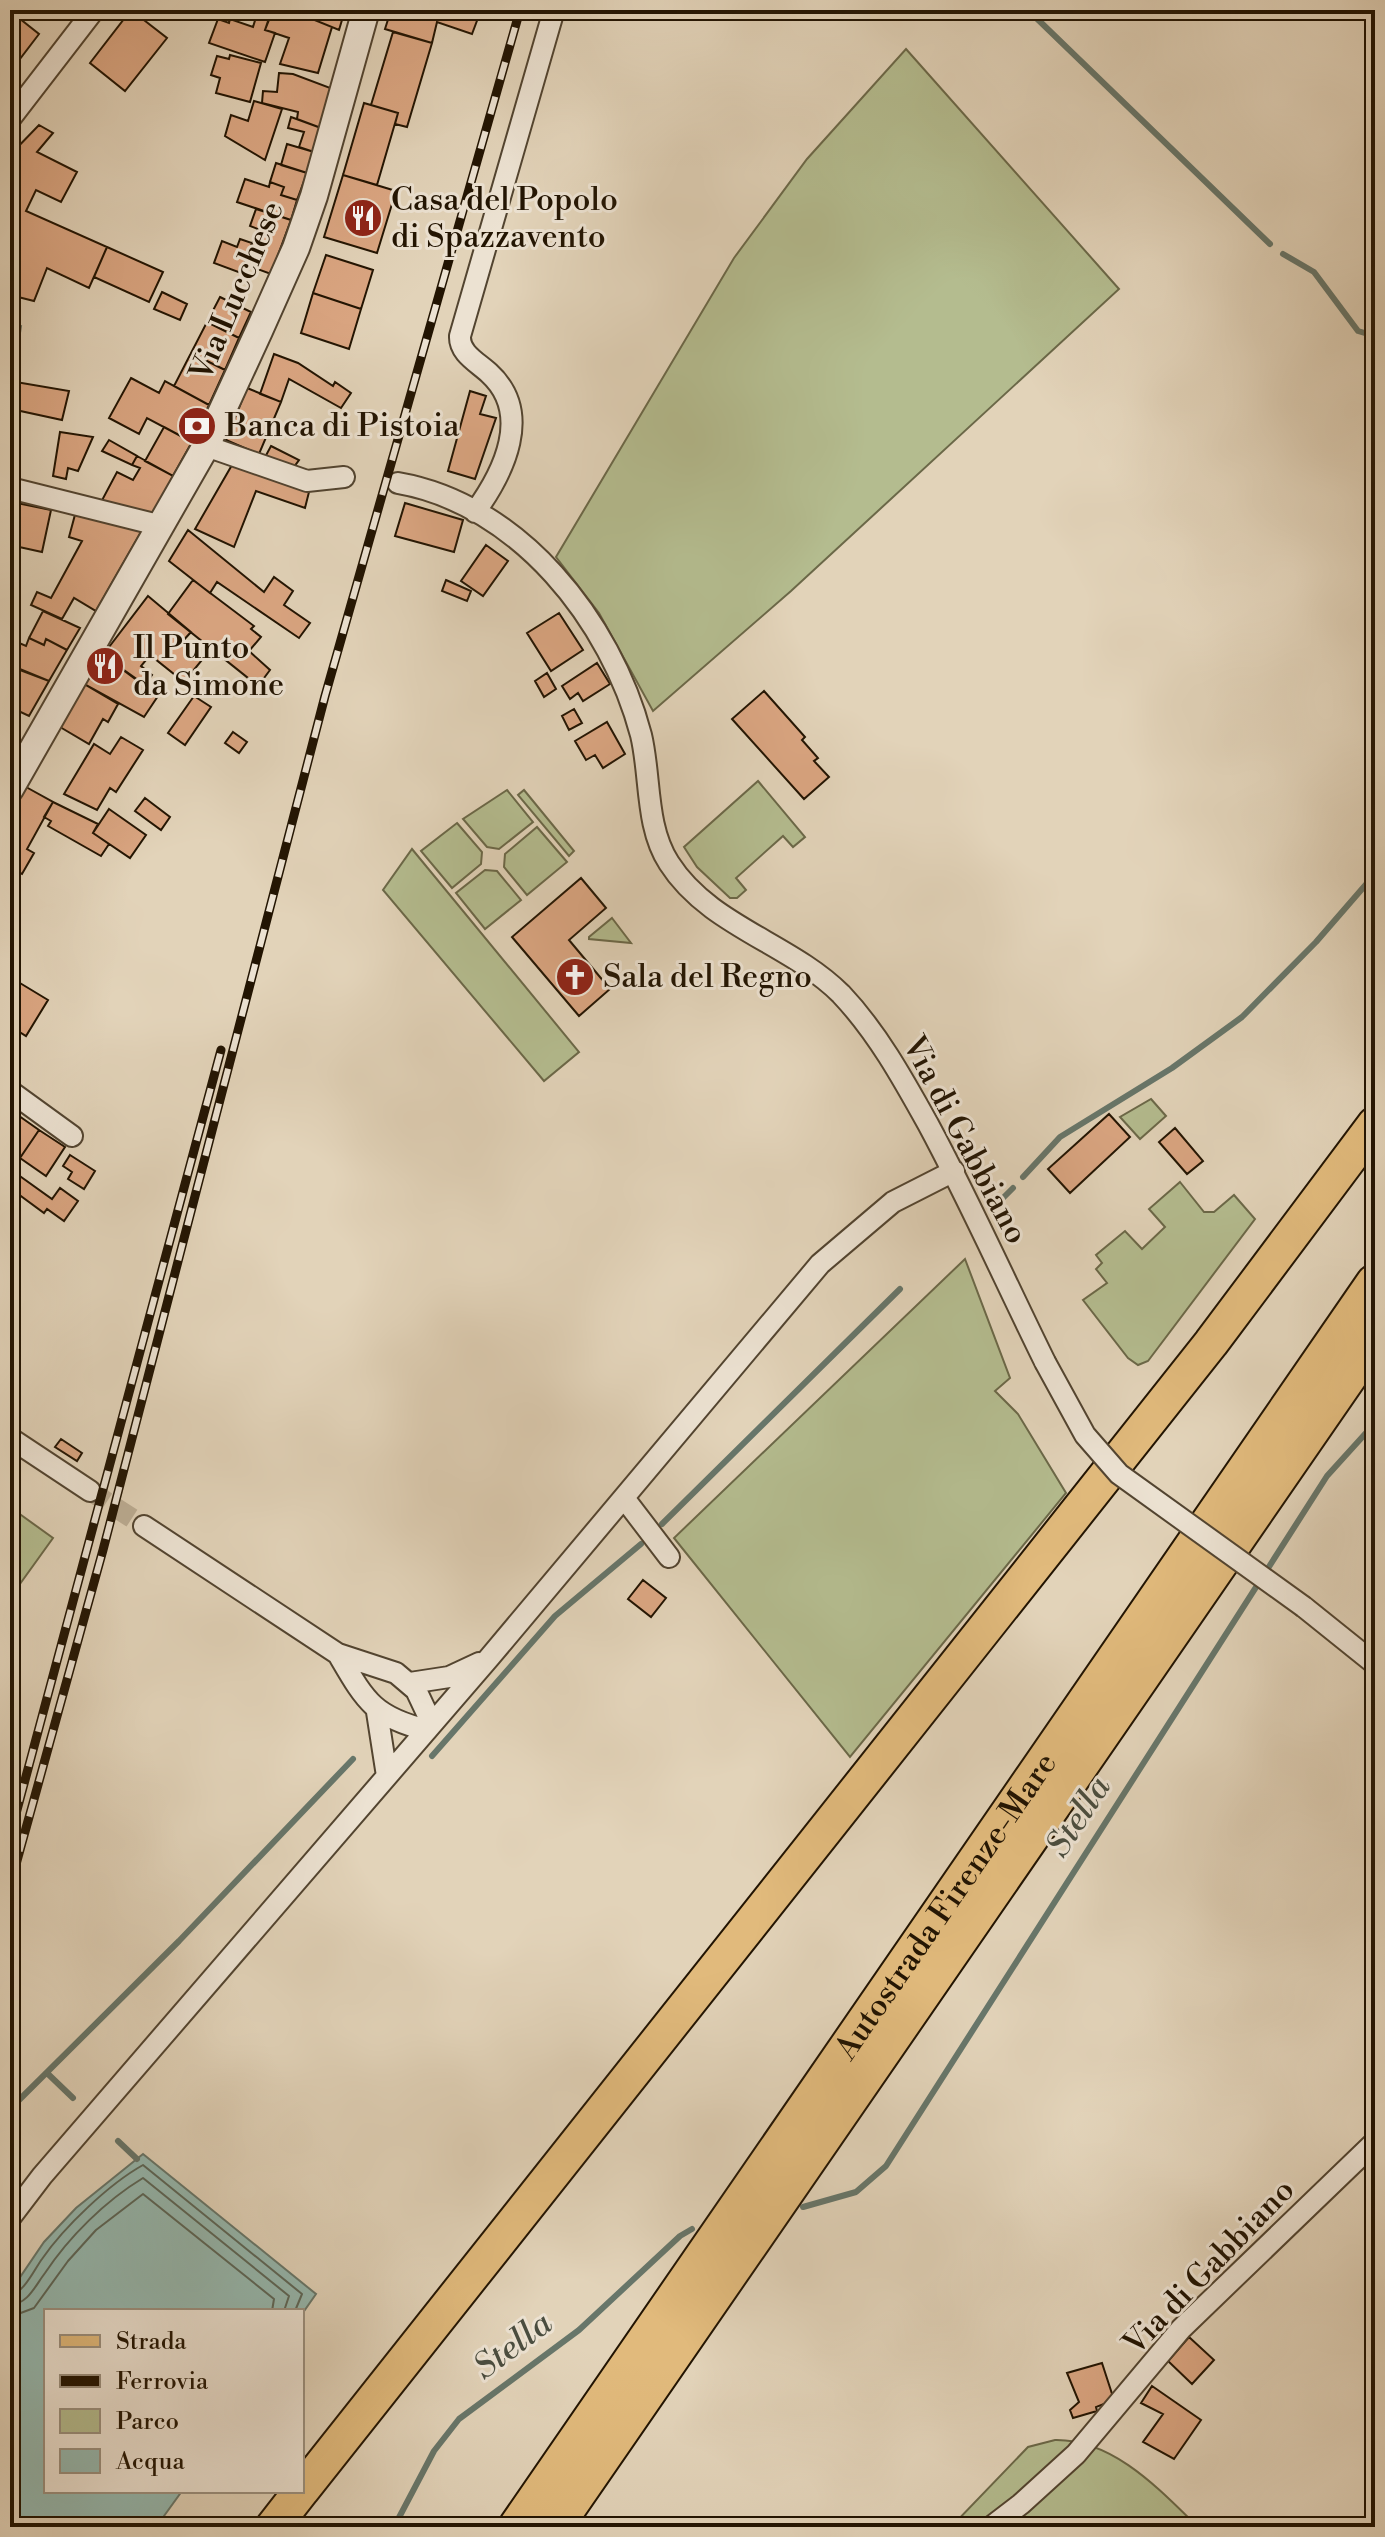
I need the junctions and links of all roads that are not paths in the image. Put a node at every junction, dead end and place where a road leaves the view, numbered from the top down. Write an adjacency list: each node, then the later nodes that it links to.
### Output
1 (94, 10): 4 (street)
2 (366, 10): 5 (street, Via Lucchese)
3 (554, 10): 9 (street)
4 (10, 119)
5 (206, 446): 6 (street); 10 (street, Via Lucchese)
6 (344, 477)
7 (398, 483): 9 (street, Via di Gabbiano)
8 (10, 488): 10 (street)
9 (475, 512): 15 (street, Via di Gabbiano)
10 (162, 526): 11 (street, Via Lucchese)
11 (10, 789)
12 (10, 1091): 14 (street)
13 (1375, 1124): 32 (main road)
14 (72, 1136)
15 (954, 1171): 20 (street); 25 (street, Via di Gabbiano, bridge)
16 (1375, 1284): 36 (highway, Autostrada Firenze-Mare)
17 (1375, 1336): 37 (highway, Autostrada Firenze-Mare)
18 (10, 1438): 19 (street)
19 (90, 1491)
20 (624, 1498): 22 (street); 24 (street)
21 (144, 1526): 23 (street)
22 (669, 1557)
23 (338, 1654): 26 (street); 27 (street)
24 (489, 1658): 26 (street); 28 (street)
25 (1375, 1664)
26 (410, 1683): 28 (street)
27 (377, 1712): 28 (street); 29 (street)
28 (429, 1727): 29 (street)
29 (387, 1776): 31 (street)
30 (1375, 2142): 34 (street, Via di Gabbiano)
31 (10, 2218)
32 (304, 2488)
33 (300, 2493): 35 (main road)
34 (1021, 2504): 38 (street, Via di Gabbiano); 39 (street)
35 (273, 2527)
36 (518, 2527)
37 (553, 2527)
38 (991, 2527)
39 (1017, 2527)

